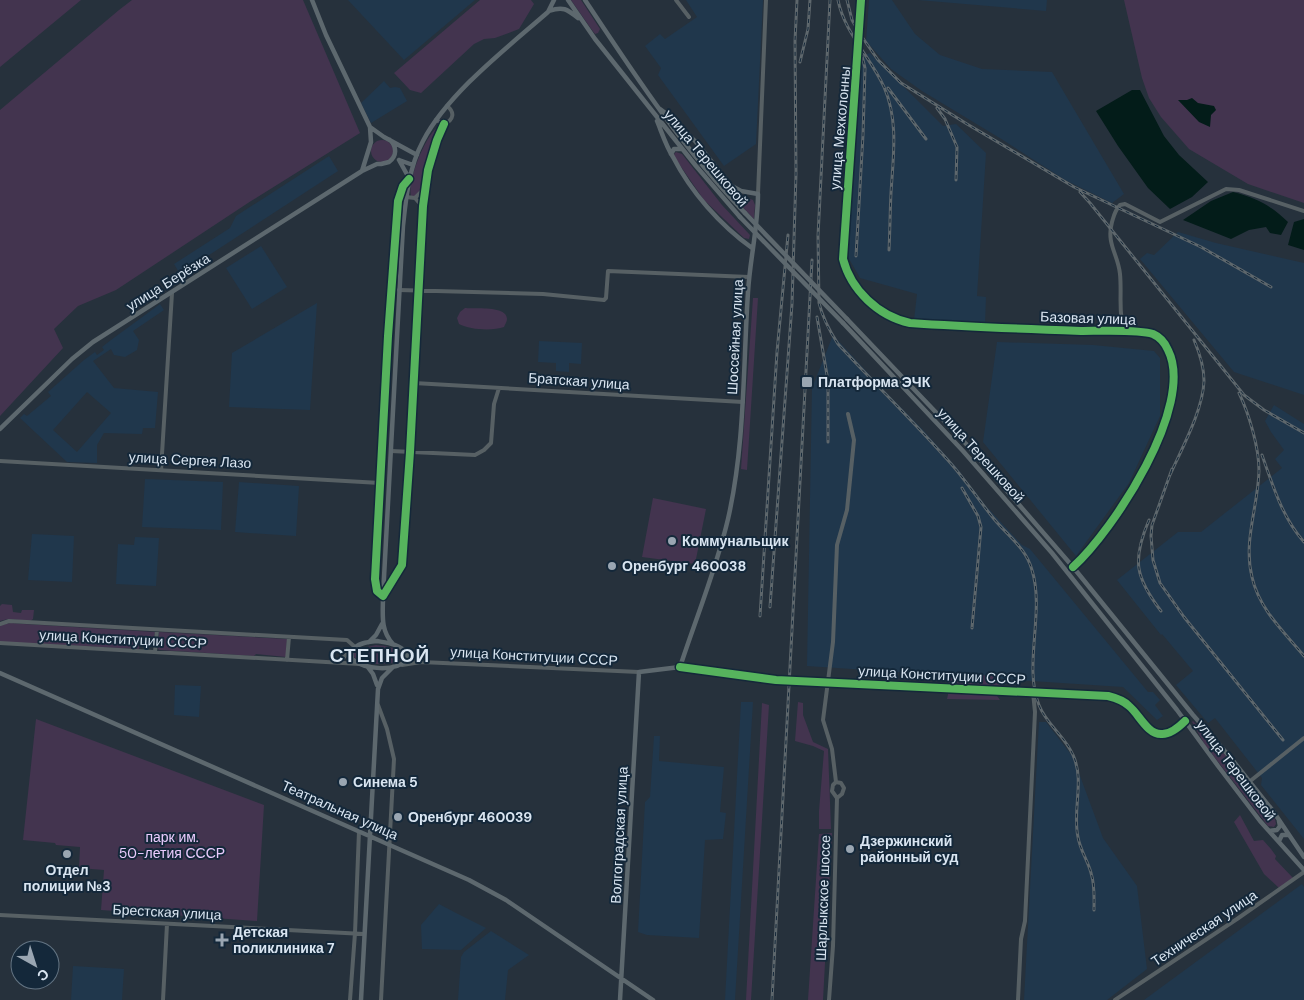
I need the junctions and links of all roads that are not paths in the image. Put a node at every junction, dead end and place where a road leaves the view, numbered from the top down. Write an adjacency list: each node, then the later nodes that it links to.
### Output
1 (312, 0): 20 (main road)
2 (554, 0): 8 (main road)
3 (568, 0): 10 (main road, улица Терешковой)
4 (585, 0): 11 (main road, улица Терешковой)
5 (676, 0): 9 (street)
6 (766, 0): 37 (street, Шоссейная улица)
7 (862, 0): 43 (street, улица Мехколонны)
8 (548, 12): 10 (main road); 14 (main road)
9 (690, 17)
10 (583, 22): 12 (main road, улица Терешковой)
11 (606, 31): 12 (main road); 13 (main road, улица Терешковой)
12 (596, 39): 15 (main road, улица Терешковой)
13 (654, 101): 15 (main road); 16 (main road, улица Терешковой)
14 (447, 106): 18 (main road); 19 (street)
15 (648, 106): 17 (main road, улица Терешковой)
16 (660, 109): 24 (main road); 25 (main road, улица Терешковой)
17 (654, 114): 26 (main road, улица Терешковой); 27 (main road)
18 (436, 120): 19 (street); 29 (main road)
19 (444, 124): 36 (street)
20 (370, 128): 21 (main road); 23 (main road)
21 (384, 137): 22 (main road); 23 (main road)
22 (390, 140): 29 (main road); 30 (main road)
23 (371, 142): 28 (main road)
24 (696, 142): 25 (main road); 37 (main road)
25 (688, 146): 60 (main road, улица Терешковой, bridge)
26 (682, 149): 27 (main road); 61 (main road, улица Терешковой, bridge)
27 (671, 154): 42 (main road)
28 (368, 155): 32 (main road); 34 (main road)
29 (417, 155): 33 (main road)
30 (394, 157): 31 (main road); 32 (main road)
31 (400, 160): 33 (main road); 35 (main road)
32 (377, 164): 34 (main road, улица Берёзка)
33 (413, 165): 35 (main road)
34 (362, 171): 47 (main road, улица Берёзка)
35 (410, 179): 38 (main road); 51 (street)
36 (425, 188): 39 (street); 40 (street)
37 (758, 194): 42 (main road, Шоссейная улица)
38 (406, 197): 39 (street); 45 (main road)
39 (415, 198): 40 (street)
40 (422, 206): 46 (street)
41 (1304, 210): 48 (street, Базовая улица)
42 (752, 248): 44 (main road, Шоссейная улица)
43 (843, 258): 48 (street, Базовая улица)
44 (749, 277): 46 (street); 53 (main road, Шоссейная улица)
45 (399, 290): 46 (street); 52 (main road)
46 (418, 291): 49 (street)
47 (172, 293): 55 (main road, улица Берёзка); 59 (street)
48 (1124, 332): 63 (street, Базовая улица)
49 (414, 382): 50 (street, Братская улица); 57 (street)
50 (499, 388): 53 (street, Братская улица); 57 (street)
51 (385, 397): 52 (street); 62 (street)
52 (393, 398): 56 (main road)
53 (743, 402): 82 (main road, Шоссейная улица)
54 (848, 414): 85 (street)
55 (0, 429)
56 (391, 451): 57 (street); 65 (main road)
57 (410, 452): 65 (street)
58 (0, 461): 59 (street, улица Сергея Лазо)
59 (161, 470): 62 (street, улица Сергея Лазо)
60 (994, 476): 61 (main road); 63 (main road, улица Терешковой)
61 (989, 480): 64 (main road, улица Терешковой)
62 (380, 483): 65 (street)
63 (1073, 567): 64 (main road); 89 (main road, улица Терешковой)
64 (1067, 572): 90 (main road, улица Терешковой)
65 (383, 596): 66 (main road)
66 (382, 620): 70 (main road); 72 (main road)
67 (0, 624): 68 (street)
68 (157, 630): 69 (street); 74 (street)
69 (288, 637): 73 (street); 76 (street)
70 (368, 642): 72 (main road); 73 (main road)
71 (0, 643): 74 (street, улица Конституции СССР)
72 (393, 644): 75 (main road)
73 (354, 648): 77 (street); 79 (main road)
74 (155, 652): 76 (street, улица Конституции СССР)
75 (407, 653): 78 (street); 80 (main road)
76 (287, 660): 77 (street, улица Конституции СССР)
77 (334, 662): 79 (street, улица Конституции СССР)
78 (421, 662): 80 (street, улица Конституции СССР); 83 (street, улица Конституции СССР)
79 (364, 665): 81 (main road); 86 (main road)
80 (400, 665): 81 (main road)
81 (393, 667): 86 (main road)
82 (680, 667): 83 (main road, улица Конституции СССР); 85 (street, улица Конституции СССР, bridge)
83 (640, 672): 108 (main road, Волгоградская улица)
84 (0, 673): 96 (main road, Театральная улица)
85 (828, 683): 87 (street, улица Конституции СССР); 92 (street)
86 (378, 688): 88 (main road)
87 (1033, 692): 90 (street, улица Конституции СССР); 116 (street)
88 (377, 702): 99 (main road); 101 (street)
89 (1193, 715): 90 (main road, улица Конституции СССР); 93 (main road, улица Терешковой)
90 (1186, 721): 97 (main road, улица Терешковой)
91 (1304, 738): 93 (street)
92 (836, 782): 94 (street); 94 (street)
93 (1249, 782): 95 (main road, улица Терешковой)
94 (837, 798): 115 (street, Шарлыкское шоссе)
95 (1279, 821): 97 (main road); 98 (main road, улица Терешковой)
96 (359, 831): 99 (main road, Театральная улица); 106 (street)
97 (1269, 831): 100 (main road, улица Терешковой)
98 (1289, 835): 100 (main road); 102 (main road, улица Терешковой)
99 (370, 836): 101 (main road, Театральная улица); 107 (main road)
100 (1279, 841): 103 (main road, улица Терешковой)
101 (389, 844): 108 (main road, Театральная улица); 112 (street)
102 (1304, 857)
103 (1304, 871): 117 (street, Техническая улица)
104 (0, 915): 105 (street, Брестская улица)
105 (167, 924): 106 (street, Брестская улица); 109 (street)
106 (355, 934): 107 (street, Брестская улица); 110 (street)
107 (364, 934): 111 (main road)
108 (621, 978): 113 (main road, Волгоградская улица); 114 (main road, Театральная улица)
109 (163, 1000)
110 (350, 1000)
111 (361, 1000)
112 (381, 1000)
113 (620, 1000)
114 (653, 1000)
115 (829, 1000)
116 (1018, 1000)
117 (1115, 1000)

